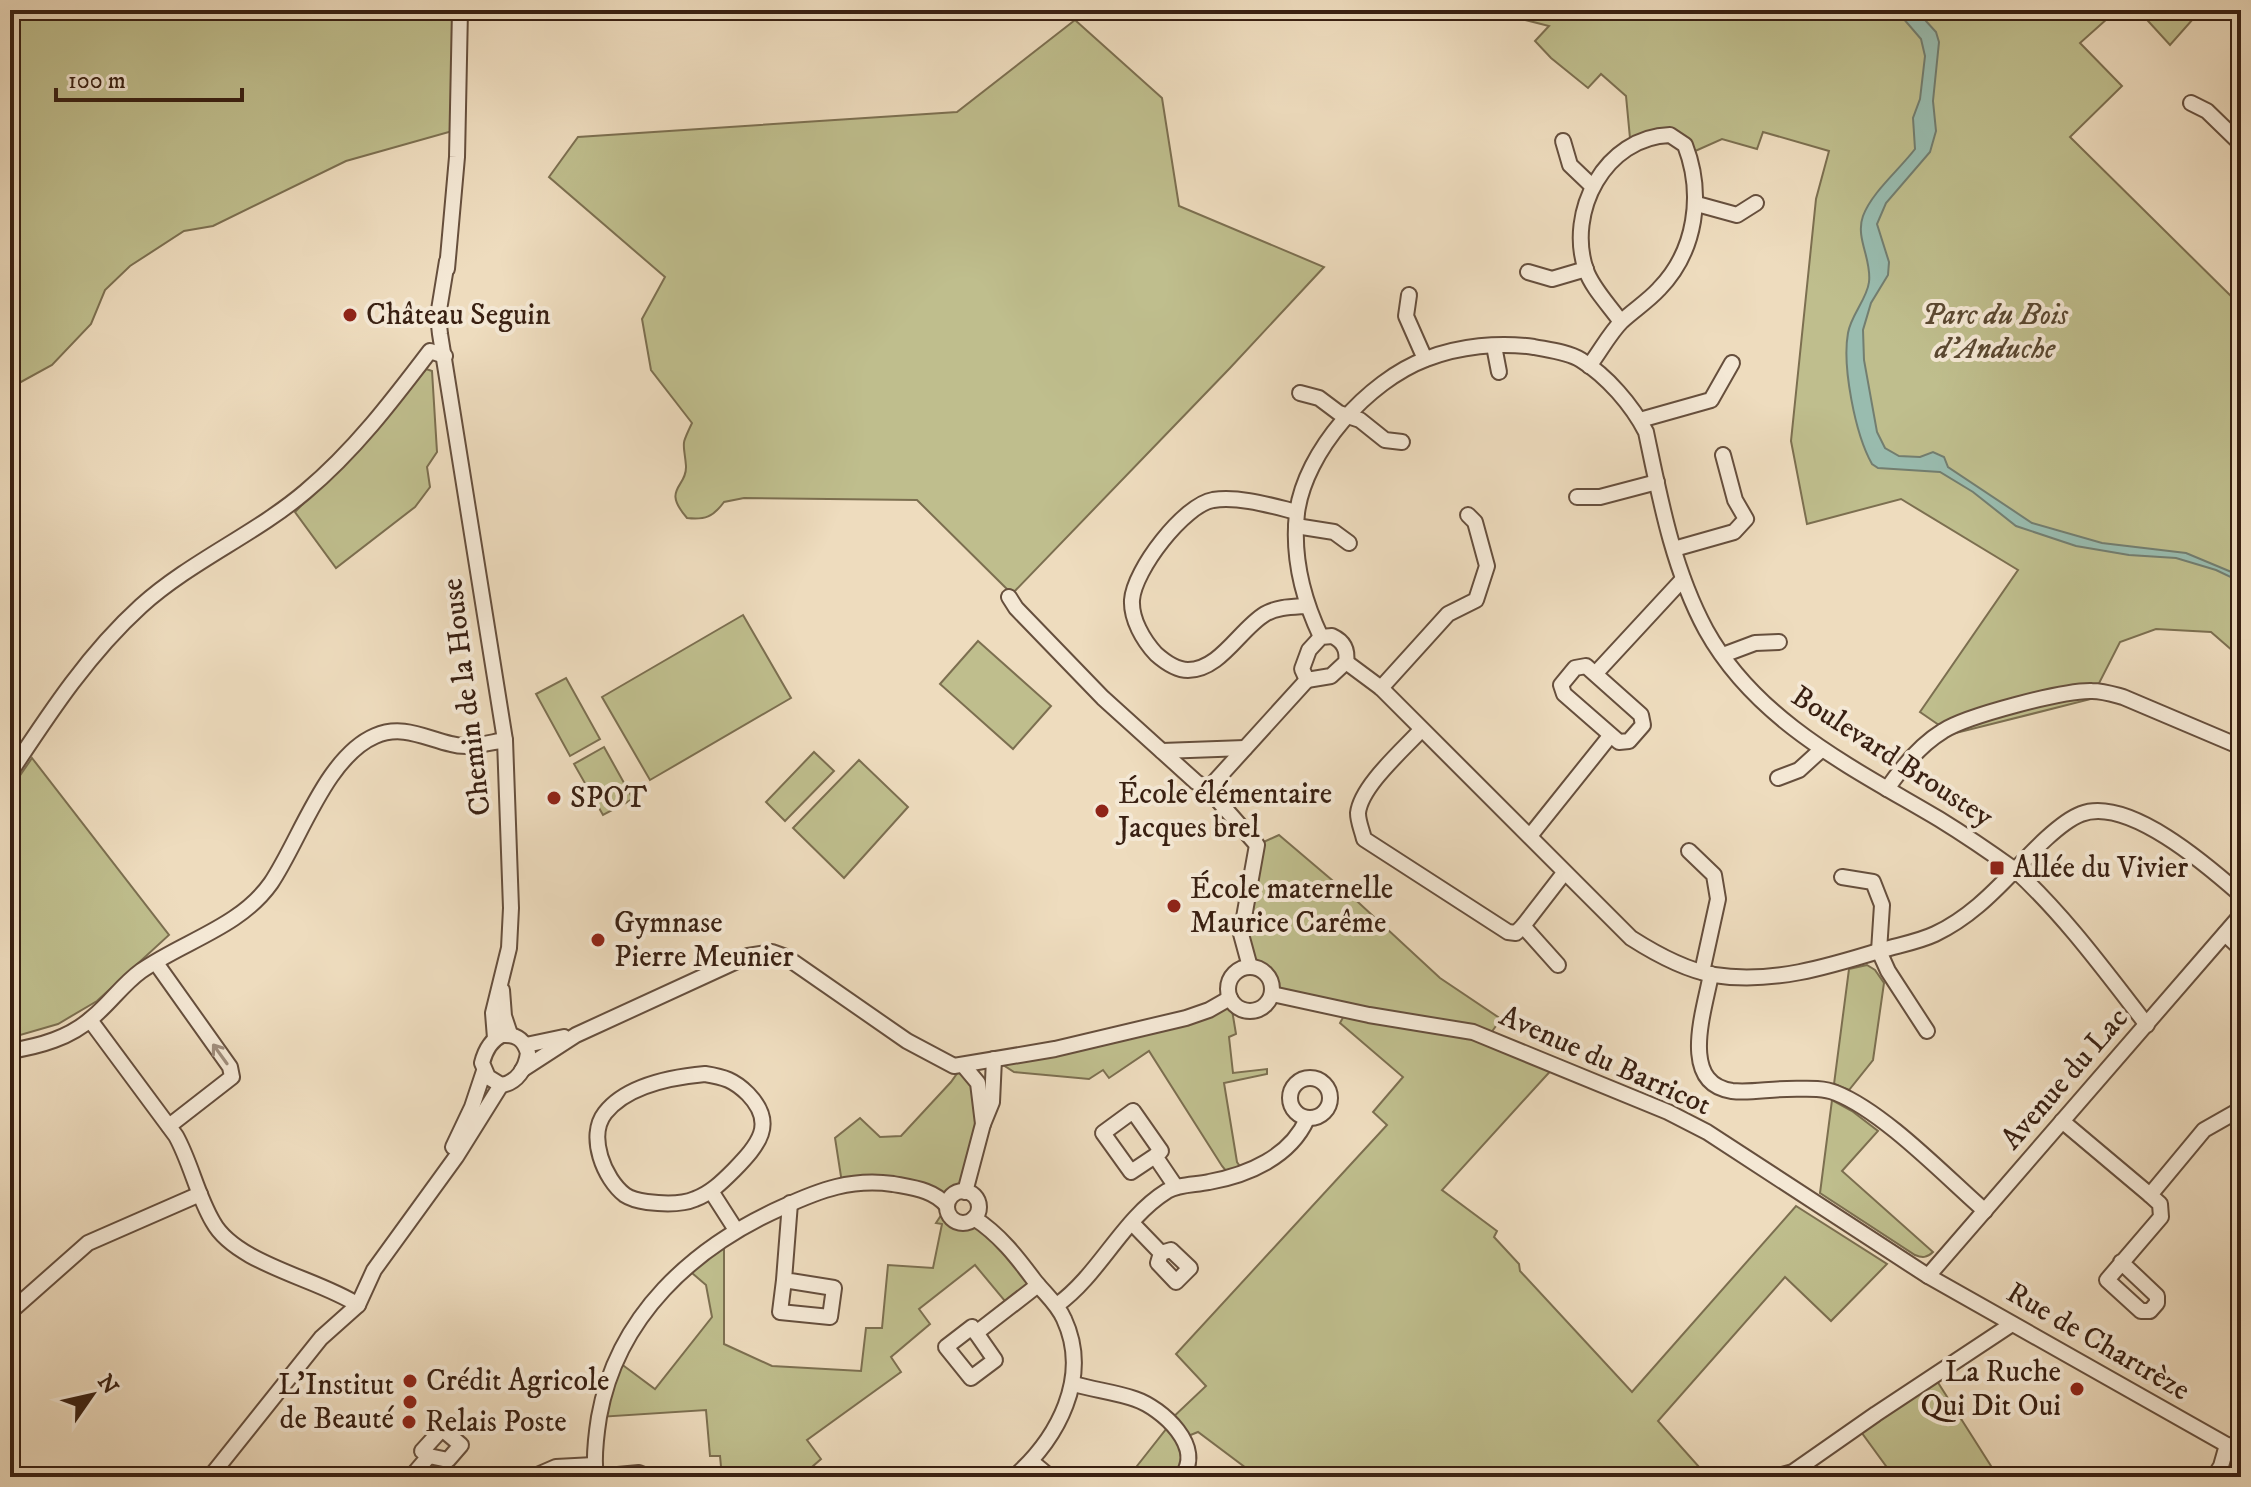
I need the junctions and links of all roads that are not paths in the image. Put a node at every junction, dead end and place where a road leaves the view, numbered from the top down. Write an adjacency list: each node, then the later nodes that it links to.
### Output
1 (460, 10): 13 (street, Chemin de la House)
2 (2191, 103): 4 (street)
3 (1563, 141): 5 (street)
4 (2241, 144)
5 (1592, 186): 7 (street); 8 (street)
6 (1756, 203): 7 (street)
7 (1697, 204): 11 (street)
8 (1586, 269): 9 (street); 11 (street)
9 (1528, 272)
10 (1409, 295): 14 (street)
11 (1621, 322): 16 (street)
12 (1494, 346): 14 (street, Boulevard Broustey); 16 (street, Boulevard Broustey); 17 (street)
13 (445, 356): 41 (street, Chemin de la House); 46 (street)
14 (1425, 359): 19 (street, Boulevard Broustey)
15 (1732, 363): 20 (street)
16 (1589, 366): 20 (street, Boulevard Broustey)
17 (1499, 372)
18 (1300, 393): 19 (street)
19 (1349, 415): 21 (street); 26 (street, Boulevard Broustey)
20 (1640, 420): 23 (street, Boulevard Broustey)
21 (1402, 442)
22 (1723, 455): 28 (street)
23 (1657, 482): 24 (street); 28 (street, Boulevard Broustey)
24 (1577, 497)
25 (1468, 515): 38 (street)
26 (1297, 519): 27 (street); 31 (street, Boulevard Broustey); 31 (street)
27 (1349, 543)
28 (1674, 549): 29 (street, Boulevard Broustey)
29 (1683, 579): 34 (street, Boulevard Broustey); 36 (street)
30 (1009, 597): 45 (street)
31 (1306, 606): 32 (street, Boulevard Broustey)
32 (1321, 637): 35 (street, Boulevard Broustey); 37 (street)
33 (1779, 642): 34 (street)
34 (1723, 655): 44 (street, Boulevard Broustey)
35 (1346, 662): 37 (street); 38 (street, Boulevard Broustey)
36 (1596, 673): 40 (street); 40 (street)
37 (1307, 680): 43 (street)
38 (1381, 688): 39 (street, Boulevard Broustey)
39 (1421, 730): 50 (street, Boulevard Broustey); 57 (street)
40 (1610, 736): 50 (street)
41 (505, 740): 61 (street); 71 (street, Chemin de la House)
42 (2241, 747): 49 (street)
43 (1245, 748): 45 (street); 48 (street)
44 (1821, 750): 47 (street); 49 (street, Boulevard Broustey)
45 (1162, 751): 48 (street)
46 (10, 773)
47 (1778, 778)
48 (1208, 789): 63 (street)
49 (1887, 789): 52 (street, Boulevard Broustey)
50 (1530, 836): 53 (street, Boulevard Broustey)
51 (1689, 851): 64 (street)
52 (2015, 870): 55 (street); 60 (street, Boulevard Broustey); 68 (street)
53 (1564, 873): 57 (street); 64 (street, Boulevard Broustey)
54 (1842, 877): 60 (street)
55 (2241, 895)
56 (2241, 915): 58 (street, Avenue du Lac)
57 (1523, 926): 62 (street)
58 (2225, 934): 59 (street); 68 (street, Avenue du Lac)
59 (2241, 949)
60 (1879, 951): 64 (street, Boulevard Broustey); 69 (street)
61 (156, 963): 67 (street); 83 (street, one-way to 61)
62 (1558, 965)
63 (1250, 967): 65 (street); 66 (street)
64 (1706, 973): 92 (street)
65 (1272, 994): 66 (street); 99 (street, Avenue du Barricot)
66 (1230, 998): 74 (street)
67 (90, 1020): 73 (street); 83 (street)
68 (2147, 1025): 81 (street, Avenue du Lac)
69 (1927, 1031)
70 (576, 1035): 72 (street); 75 (street); 76 (street)
71 (502, 1036): 72 (street); 77 (street)
72 (526, 1045): 76 (street)
73 (10, 1051)
74 (994, 1059): 75 (street); 82 (street)
75 (963, 1065): 82 (street)
76 (522, 1070): 78 (street)
77 (484, 1071): 78 (street); 93 (street)
78 (501, 1085): 93 (street)
79 (2241, 1109): 89 (street)
80 (1307, 1119): 85 (street)
81 (2062, 1121): 89 (street); 92 (street, Avenue du Lac)
82 (983, 1124): 87 (street)
83 (169, 1126): 88 (street)
84 (1155, 1156): 85 (street)
85 (1176, 1187): 95 (street)
86 (711, 1191): 86 (street); 96 (street)
87 (965, 1192): 91 (street); 94 (street)
88 (200, 1194): 102 (street); 104 (street)
89 (2150, 1195): 98 (street)
90 (790, 1203): 91 (street); 96 (street); 100 (street)
91 (947, 1206): 94 (street)
92 (1985, 1211): 99 (street, Avenue du Lac)
93 (412, 1216): 102 (street)
94 (974, 1218): 101 (street)
95 (1133, 1224): 97 (street); 103 (street)
96 (736, 1230): 112 (street)
97 (1161, 1253)
98 (2121, 1262)
99 (1928, 1276): 105 (street, Rue de Chartrèze)
100 (784, 1280)
101 (1038, 1285): 103 (street); 106 (street)
102 (358, 1305): 113 (street)
103 (1057, 1305): 107 (street)
104 (10, 1312)
105 (2012, 1324): 109 (street, Rue de Chartrèze); 120 (street)
106 (976, 1333)
107 (1074, 1384): 111 (street); 119 (street)
108 (2241, 1435): 109 (street)
109 (2227, 1445): 121 (street)
110 (429, 1456): 114 (street)
111 (1032, 1462): 117 (street); 118 (street)
112 (595, 1473): 115 (street); 116 (street)
113 (210, 1477)
114 (411, 1477)
115 (533, 1477)
116 (649, 1477)
117 (1014, 1477)
118 (1050, 1477)
119 (1181, 1477)
120 (1774, 1477)
121 (2214, 1477)

